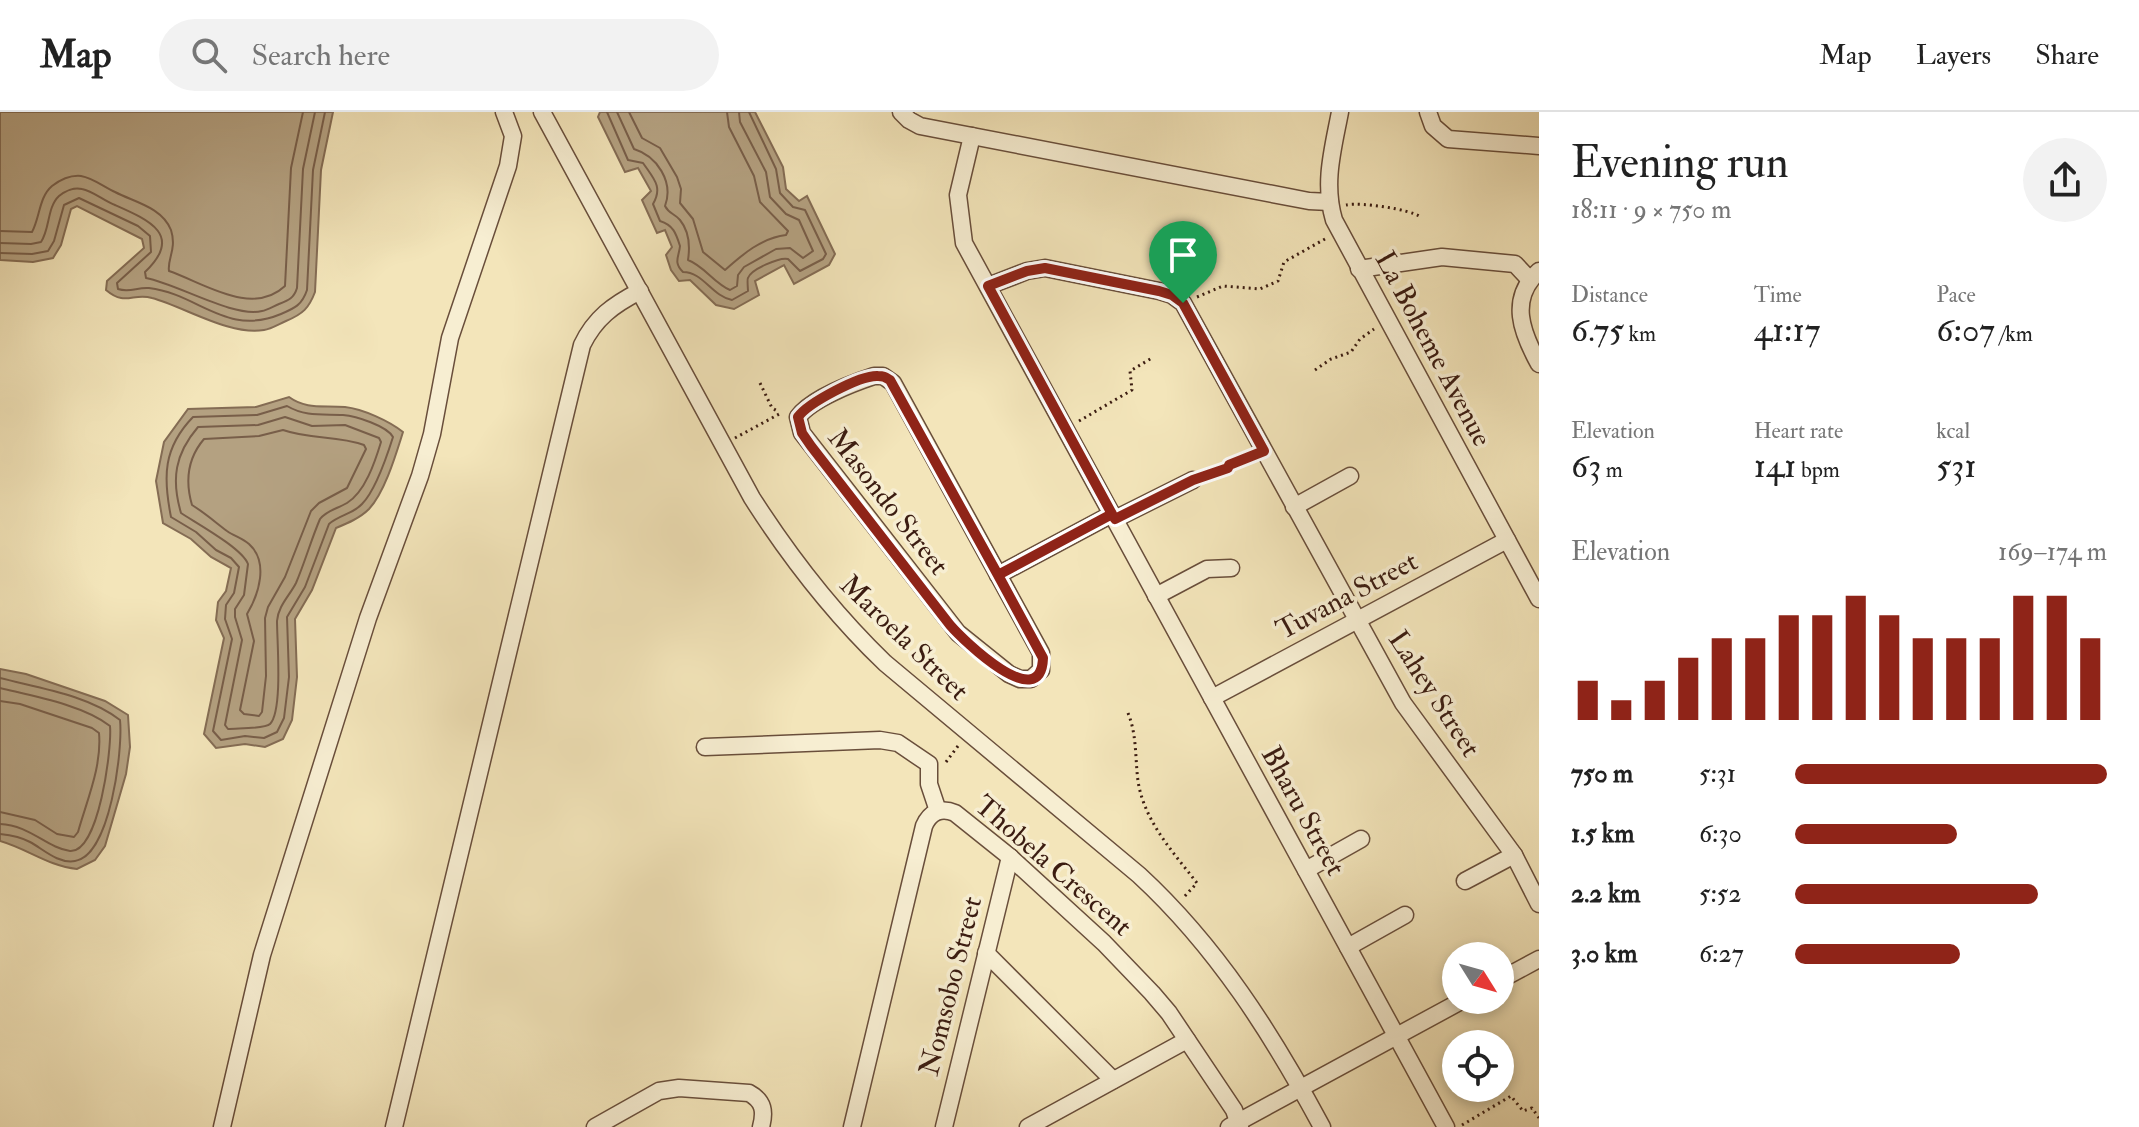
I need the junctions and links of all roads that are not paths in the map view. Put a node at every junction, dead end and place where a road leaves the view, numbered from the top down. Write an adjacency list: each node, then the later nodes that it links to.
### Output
1 (504, 112): 44 (street)
2 (542, 112): 12 (street, Maroela Street)
3 (901, 112): 6 (street)
4 (1340, 112): 8 (street, La Boheme Avenue)
5 (1428, 112): 7 (street)
6 (972, 136): 8 (street); 11 (street, Bharu Street)
7 (1539, 146)
8 (1330, 205): 9 (street, La Boheme Avenue)
9 (1359, 269): 10 (street); 18 (street, La Boheme Avenue)
10 (1535, 274): 13 (street)
11 (988, 286): 16 (street, Lahey Street); 17 (street, Bharu Street)
12 (640, 291): 42 (street, Maroela Street); 45 (street)
13 (1539, 364)
14 (1350, 476): 16 (street)
15 (1193, 480): 17 (street)
16 (1294, 507): 23 (street, Lahey Street)
17 (1113, 516): 20 (street); 21 (street, Bharu Street)
18 (1507, 540): 22 (street, La Boheme Avenue); 23 (street, Tuvana Street)
19 (1231, 568): 21 (street)
20 (998, 575): 20 (street, Masondo Street)
21 (1156, 596): 24 (street, Bharu Street)
22 (1539, 599)
23 (1357, 621): 24 (street, Tuvana Street); 28 (street, Lahey Street)
24 (1212, 698): 30 (street, Bharu Street)
25 (705, 747): 26 (street)
26 (938, 811): 29 (street, Thobela Crescent); 48 (street, Thobela Crescent)
27 (1361, 839): 30 (street)
28 (1514, 855): 31 (street); 32 (street, Lahey Street)
29 (1010, 857): 35 (street, Nomsobo Street); 40 (street, Thobela Crescent)
30 (1306, 870): 34 (street, Bharu Street)
31 (1465, 881)
32 (1539, 904)
33 (1405, 915): 34 (street)
34 (1348, 947): 39 (street, Bharu Street)
35 (986, 953): 41 (street); 49 (street, Nomsobo Street)
36 (1539, 959): 37 (street)
37 (1514, 972)
38 (1442, 1011): 39 (street)
39 (1396, 1036): 42 (street); 52 (street, Bharu Street)
40 (1187, 1040): 41 (street); 43 (street, Thobela Crescent)
41 (1113, 1080): 50 (street)
42 (1301, 1087): 43 (street); 51 (street, Maroela Street)
43 (1235, 1125)
44 (222, 1127)
45 (394, 1127)
46 (595, 1127): 47 (street)
47 (761, 1127)
48 (852, 1127)
49 (944, 1127)
50 (1028, 1127)
51 (1322, 1127)
52 (1446, 1127)

